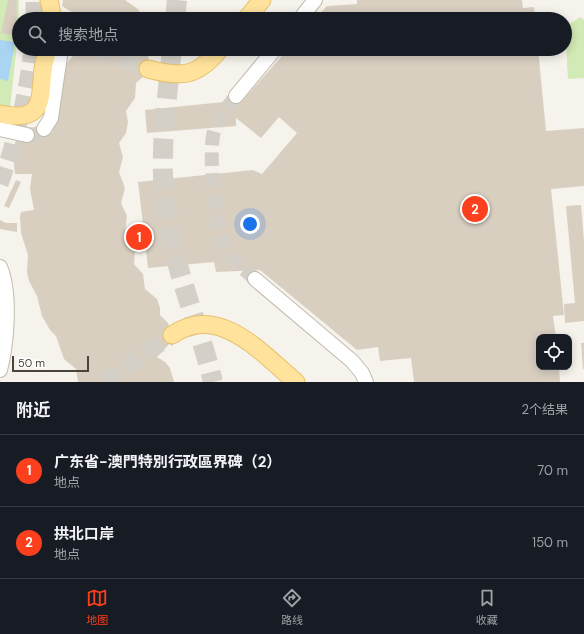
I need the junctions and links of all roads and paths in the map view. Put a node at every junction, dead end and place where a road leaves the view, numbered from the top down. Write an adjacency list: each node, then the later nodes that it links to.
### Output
1 (49, 0): 4 (main road)
2 (262, 0): 5 (main road)
3 (315, 0): 6 (lane)
4 (52, 12)
5 (252, 12)
6 (306, 12)
7 (47, 56): 13 (main road)
8 (60, 56): 15 (lane)
9 (213, 56): 11 (main road)
10 (269, 56): 12 (lane)
11 (148, 69)
12 (236, 96)
13 (0, 114)
14 (0, 129): 16 (lane)
15 (44, 130)
16 (26, 135)
17 (0, 267): 20 (lane)
18 (255, 279): 22 (lane)
19 (172, 335): 21 (main road)
20 (0, 370)
21 (296, 382)
22 (366, 382)

